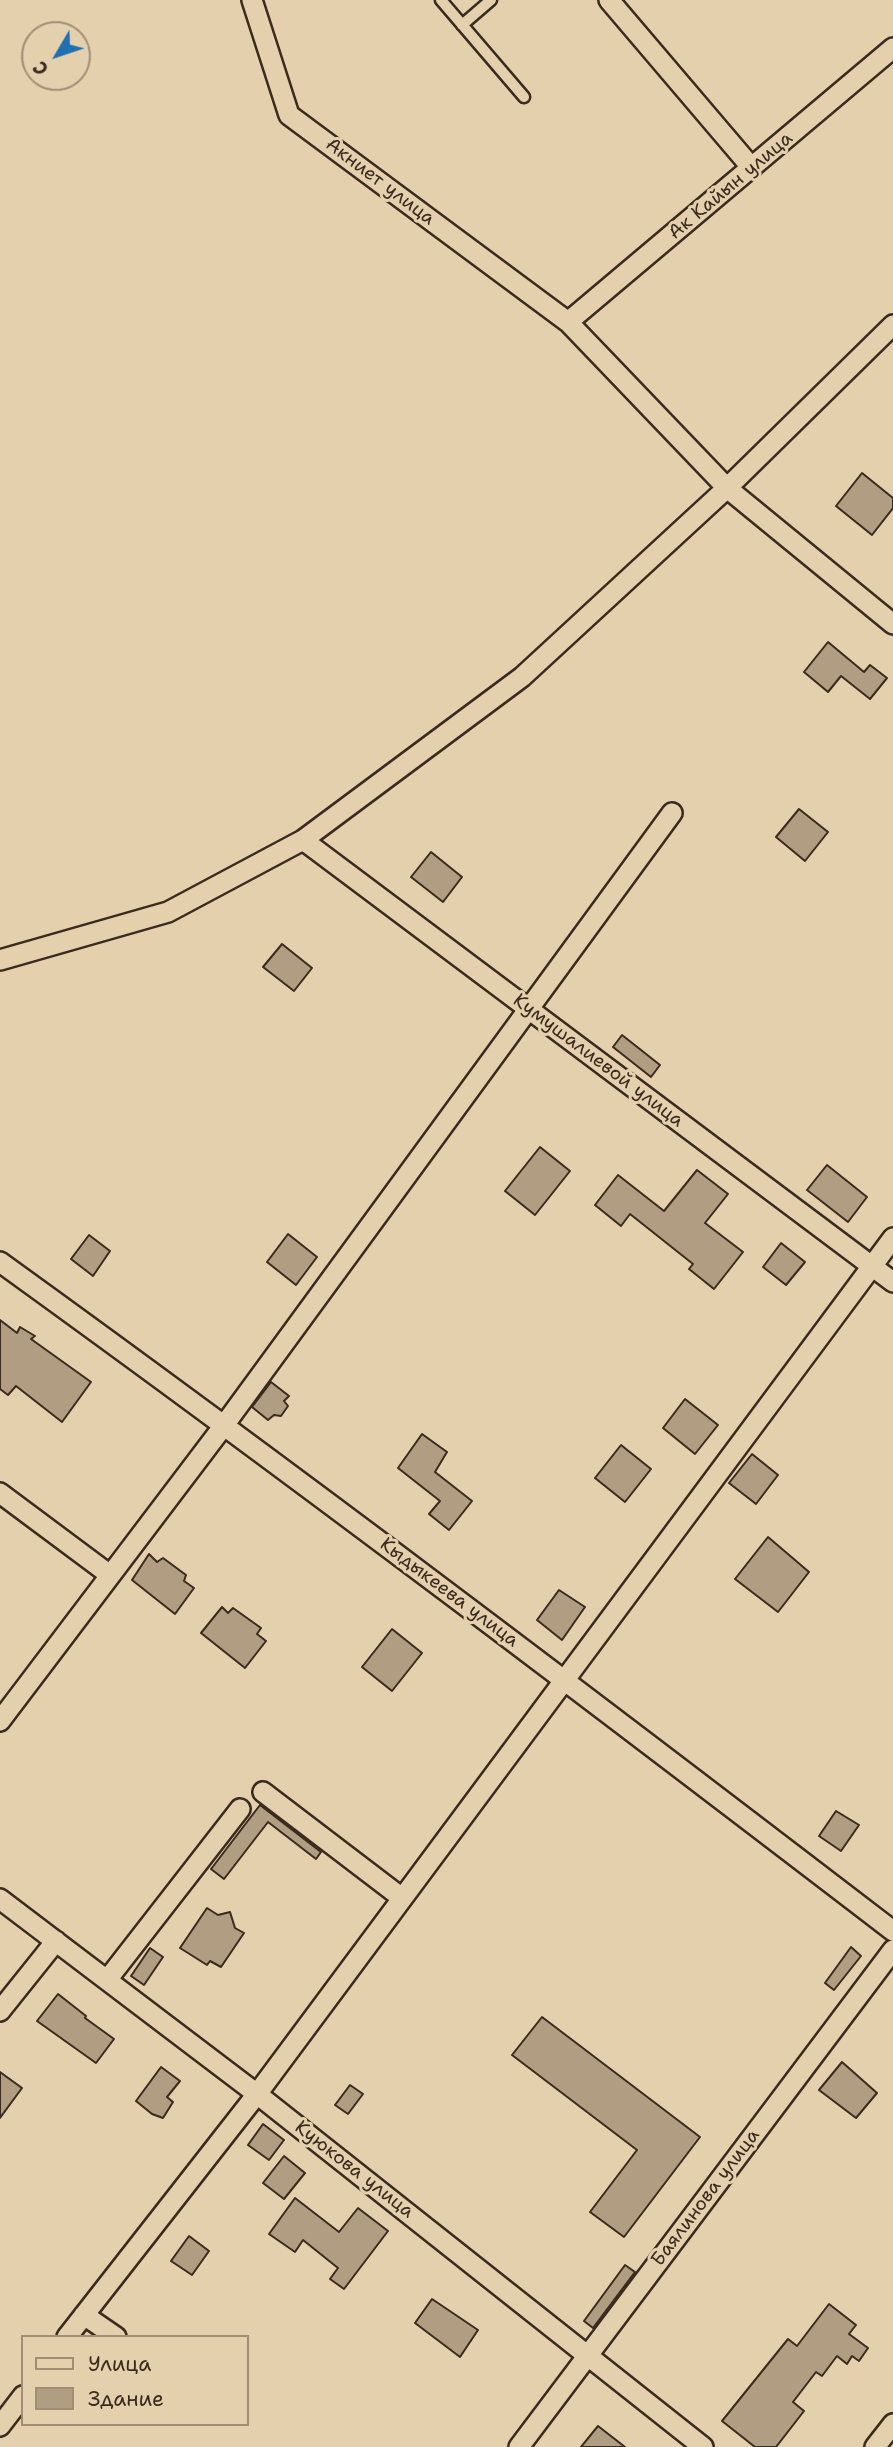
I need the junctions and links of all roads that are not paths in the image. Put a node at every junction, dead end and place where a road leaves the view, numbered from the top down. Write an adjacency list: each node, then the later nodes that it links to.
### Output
1 (252, 0): 9 (street, Акниет улица)
2 (441, 0): 5 (lane)
3 (491, 0): 5 (lane)
4 (609, 0): 8 (street)
5 (462, 24): 7 (lane)
6 (893, 48): 8 (street, Ак Кайын улица)
7 (524, 97)
8 (752, 168): 9 (street, Ак Кайын улица)
9 (568, 322): 11 (street, Акниет улица)
10 (893, 325): 11 (street)
11 (727, 488): 12 (street, Акниет улица); 14 (street)
12 (893, 624)
13 (672, 813): 16 (street)
14 (303, 840): 15 (street); 16 (street, Кумушалиевой улица)
15 (0, 960)
16 (528, 1010): 19 (street, Кумушалиевой улица); 21 (street)
17 (893, 1238): 19 (street)
18 (0, 1262): 21 (street, Кыдыкеева улица)
19 (872, 1266): 20 (street, Кумушалиевой улица); 24 (street)
20 (893, 1282)
21 (225, 1424): 23 (street); 24 (street, Кыдыкеева улица)
22 (0, 1493): 23 (street)
23 (110, 1575): 25 (street)
24 (564, 1679): 28 (street); 30 (street, Кыдыкеева улица)
25 (0, 1721)
26 (263, 1792): 28 (street)
27 (240, 1809): 33 (street)
28 (402, 1898): 35 (street)
29 (0, 1899): 31 (street, Куюкова улица)
30 (893, 1931)
31 (56, 1941): 33 (street, Куюкова улица); 34 (street)
32 (893, 1950): 39 (street, Баялинова улица)
33 (107, 1980): 35 (street, Куюкова улица)
34 (0, 2011)
35 (257, 2094): 36 (street); 39 (street, Куюкова улица)
36 (83, 2315): 37 (street); 38 (street)
37 (68, 2335)
38 (113, 2335)
39 (589, 2354): 43 (street, Баялинова улица); 44 (street, Куюкова улица)
40 (21, 2399): 42 (street)
41 (893, 2424): 45 (street)
42 (0, 2426)
43 (519, 2447)
44 (703, 2447)
45 (875, 2447)

